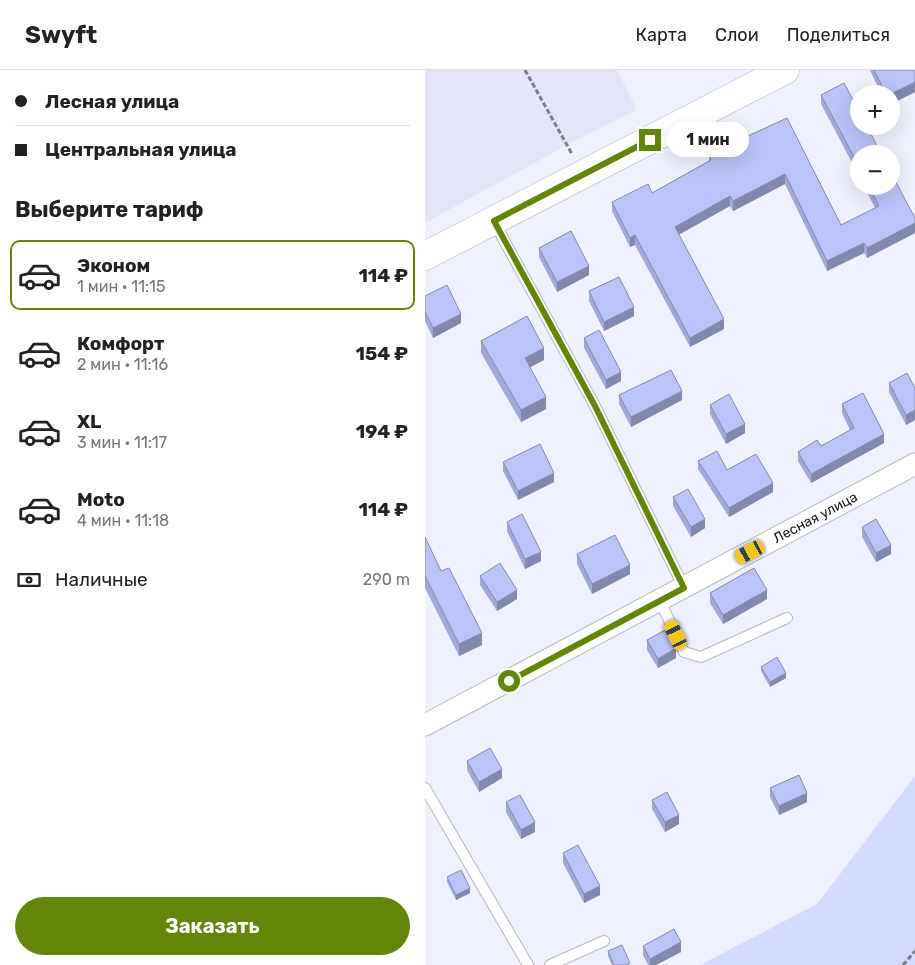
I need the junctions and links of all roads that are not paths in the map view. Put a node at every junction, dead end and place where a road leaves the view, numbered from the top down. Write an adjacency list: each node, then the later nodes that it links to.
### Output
1 (785, 70): 2 (street)
2 (494, 221): 3 (street); 5 (lane)
3 (425, 256)
4 (915, 464): 5 (street, Лесная улица)
5 (684, 588): 6 (street, Лесная улица)
6 (660, 601): 7 (lane); 8 (street, Лесная улица)
7 (787, 618)
8 (425, 725)
9 (425, 788): 11 (lane)
10 (603, 941): 12 (lane)
11 (528, 965)
12 (550, 965)

